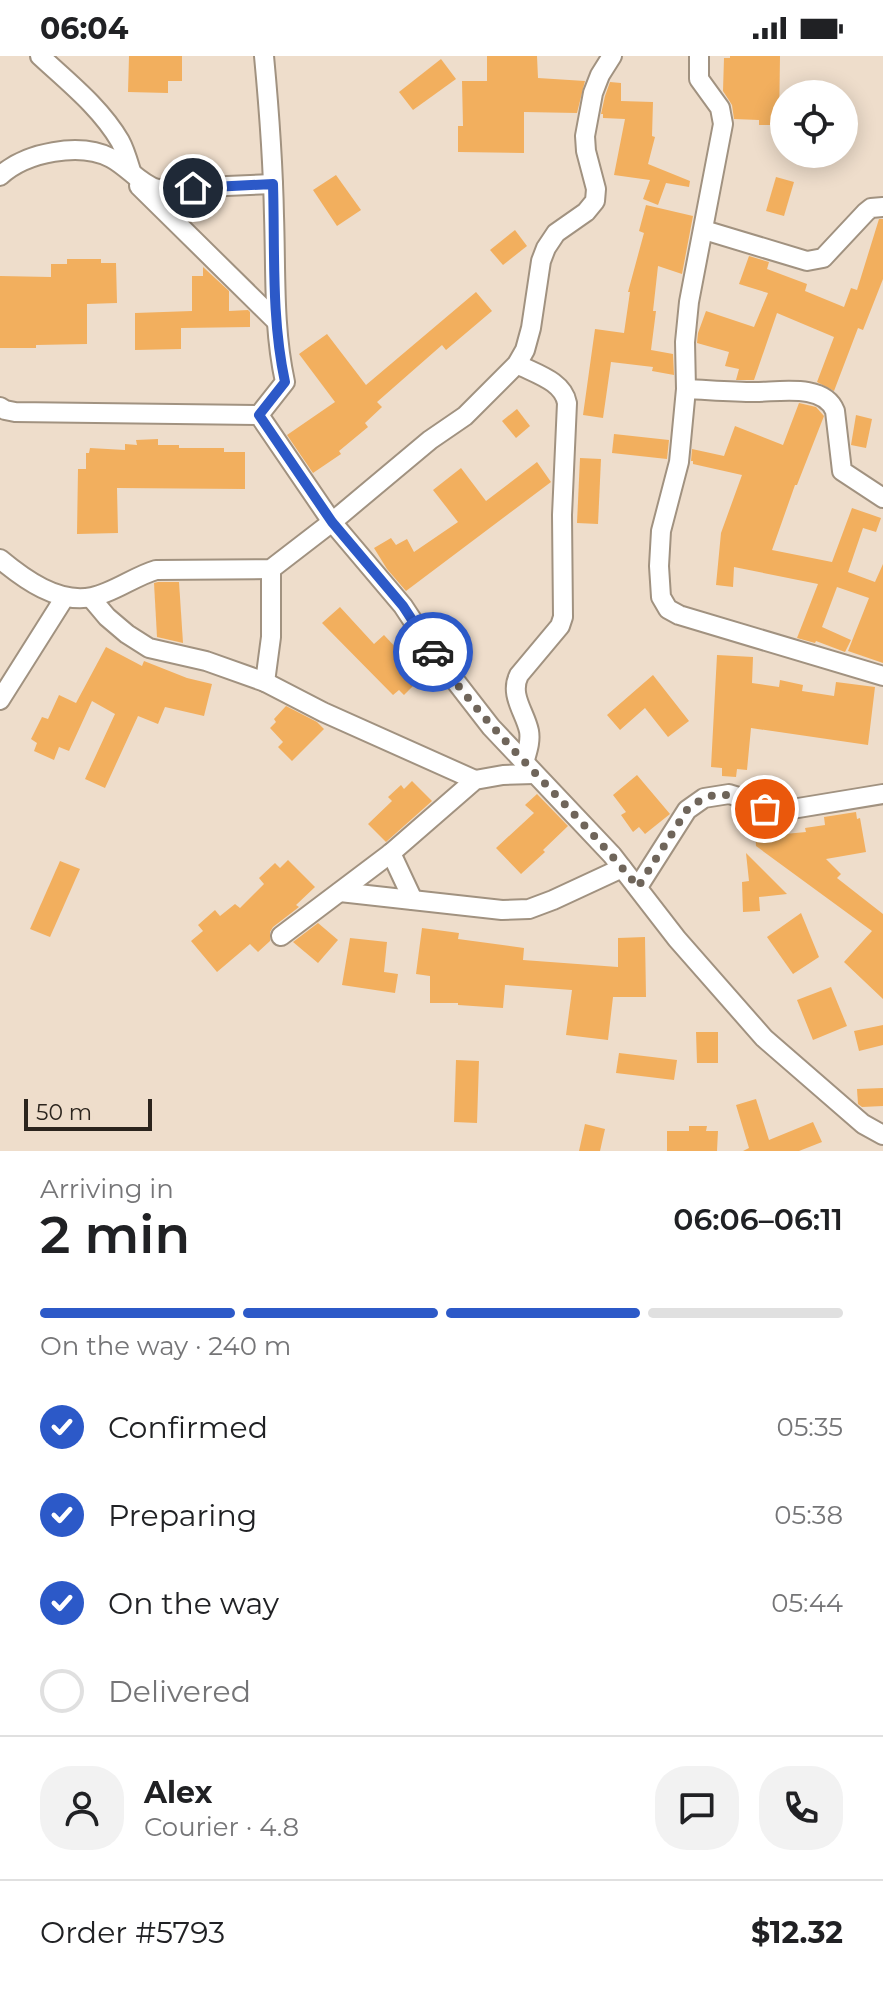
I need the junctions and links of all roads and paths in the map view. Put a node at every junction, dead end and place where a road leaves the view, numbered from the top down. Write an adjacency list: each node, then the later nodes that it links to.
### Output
1 (40, 56): 6 (street)
2 (264, 56): 8 (street)
3 (612, 56): 12 (street)
4 (699, 56): 10 (street)
5 (112, 158): 6 (street); 7 (street); 11 (street)
6 (131, 171): 8 (street)
7 (0, 176)
8 (273, 184): 11 (street)
9 (883, 207): 10 (street)
10 (704, 230): 13 (street)
11 (276, 321): 15 (street)
12 (517, 364): 17 (street); 25 (street)
13 (686, 389): 16 (street); 22 (street)
14 (0, 407): 15 (street)
15 (259, 415): 17 (street)
16 (883, 498)
17 (332, 522): 19 (street); 25 (street)
18 (0, 559): 20 (street)
19 (271, 569): 21 (street); 23 (street)
20 (65, 597): 21 (street); 24 (street)
21 (91, 598): 23 (street)
22 (883, 676)
23 (265, 682): 26 (street)
24 (0, 700)
25 (529, 768): 26 (street); 29 (street)
26 (475, 780): 28 (street)
27 (883, 794): 30 (street)
28 (391, 853): 31 (street); 32 (street)
29 (622, 868): 30 (street); 32 (street)
30 (638, 887): 34 (street)
31 (340, 892): 32 (street); 33 (street)
32 (413, 900)
33 (281, 936)
34 (883, 1135)

